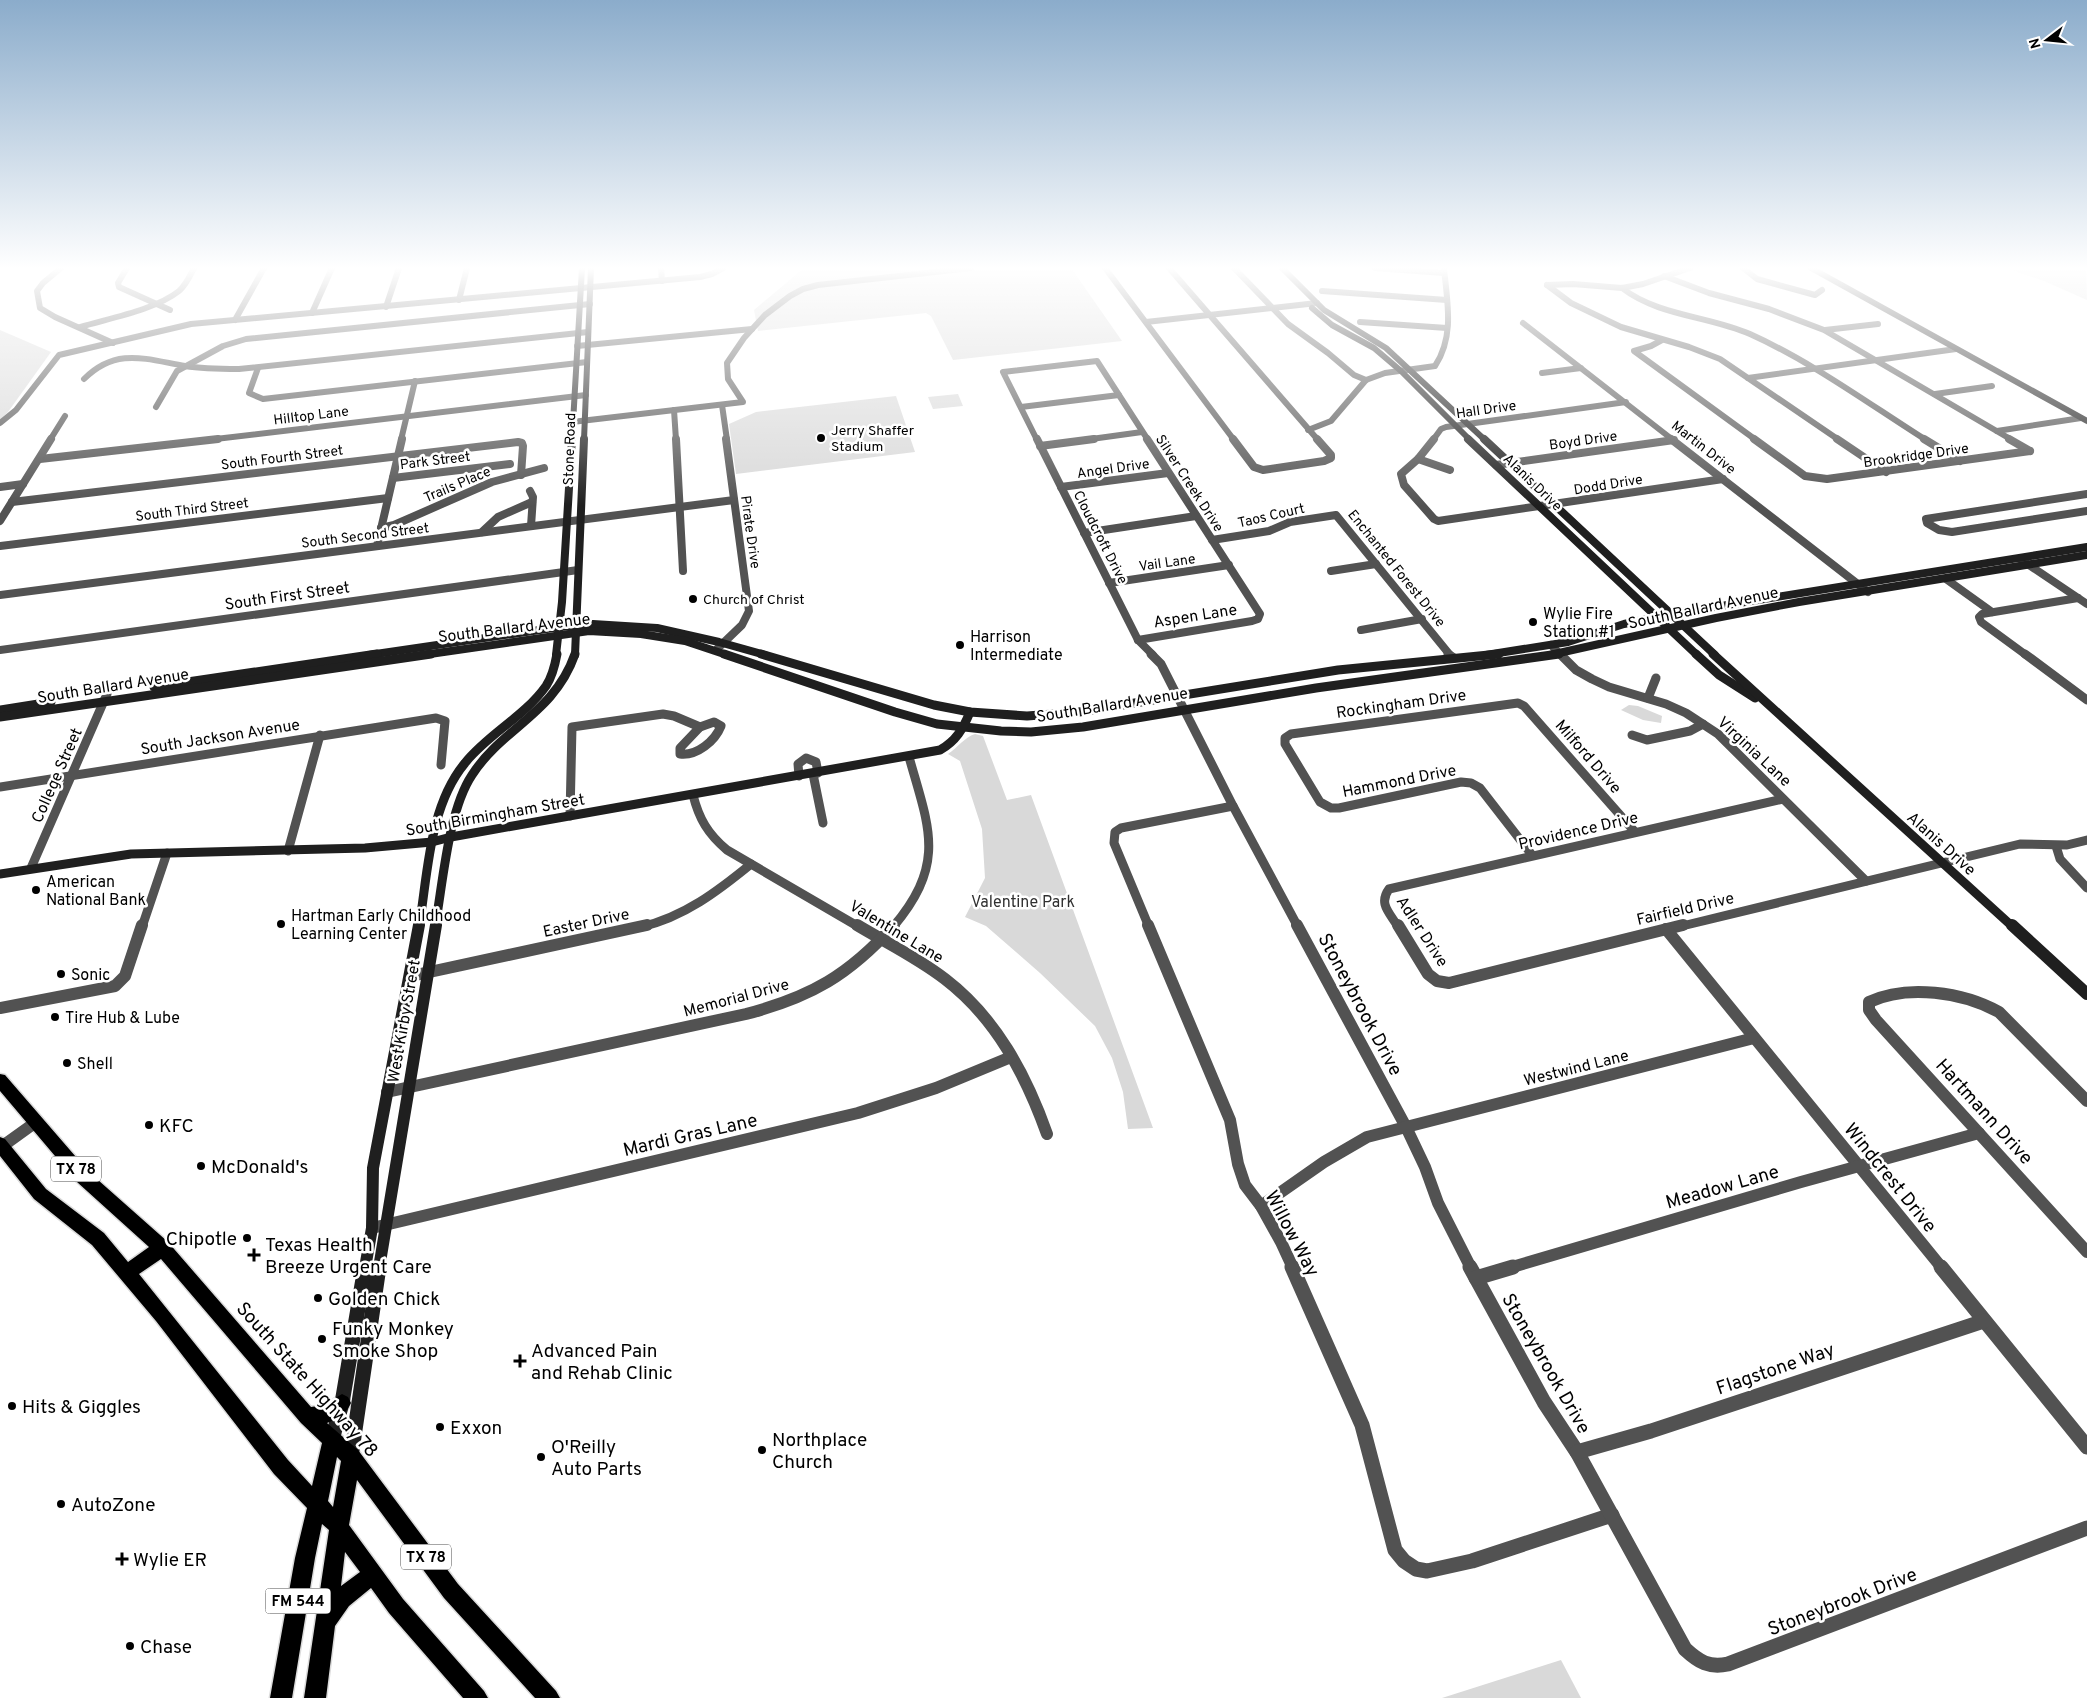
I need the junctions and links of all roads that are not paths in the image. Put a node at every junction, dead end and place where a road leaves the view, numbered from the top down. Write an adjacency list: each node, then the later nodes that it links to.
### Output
1 (94, 347): 49 (street)
2 (221, 347): 24 (street)
3 (448, 347): 25 (street)
4 (577, 347): 23 (main road, Stone Road)
5 (588, 347): 22 (main road, Stone Road)
6 (738, 347): 41 (street)
7 (1165, 347): 53 (street)
8 (1237, 347): 53 (street)
9 (1320, 347): 33 (street)
10 (1371, 347): 29 (main road, Alanis Drive)
11 (1385, 347): 27 (main road, Alanis Drive)
12 (1445, 347): 27 (street)
13 (1554, 347): 26 (street, Martin Drive)
14 (1647, 347): 67 (street, Brookridge Drive)
15 (1687, 347): 31 (street)
16 (1778, 347): 28 (street)
17 (1854, 347): 20 (street)
18 (1953, 347): 19 (main road)
19 (1956, 349): 20 (street); 47 (main road)
20 (1877, 360): 28 (street); 36 (street)
21 (1097, 361): 38 (street, Silver Creek Drive); 43 (street, Cloudcroft Drive)
22 (587, 362): 23 (street); 37 (main road, Stone Road)
23 (576, 363): 34 (street); 39 (main road, Stone Road)
24 (186, 366): 25 (street); 32 (street); 42 (street)
25 (258, 368): 34 (street)
26 (1581, 368): 30 (street); 40 (street, Martin Drive)
27 (1410, 369): 29 (street); 51 (main road, Alanis Drive)
28 (1814, 369): 31 (street); 61 (street)
29 (1401, 371): 33 (street); 52 (main road, Alanis Drive)
30 (1542, 373)
31 (1748, 378): 67 (street)
32 (84, 379)
33 (1366, 380): 53 (street)
34 (414, 381): 46 (street, Park Street)
35 (1992, 386): 36 (street)
36 (1935, 394): 54 (street)
37 (586, 395): 39 (street, Hilltop Lane); 48 (main road, Stone Road)
38 (1119, 395): 43 (street); 55 (street, Silver Creek Drive)
39 (573, 396): 46 (street, Hilltop Lane); 50 (main road, Stone Road)
40 (1626, 402): 51 (street, Hall Drive); 56 (street, Martin Drive)
41 (722, 405): 44 (street); 79 (street, Pirate Drive)
42 (156, 407)
43 (1021, 407): 57 (street, Cloudcroft Drive)
44 (674, 410): 48 (street); 83 (street)
45 (65, 416): 59 (street)
46 (407, 417): 58 (street, Park Street); 59 (street, Hilltop Lane)
47 (2084, 419): 54 (street)
48 (585, 420): 50 (street); 89 (main road, Stone Road)
49 (0, 422)
50 (572, 422): 91 (main road, Stone Road)
51 (1469, 424): 52 (street, Hall Drive); 62 (main road, Alanis Drive)
52 (1455, 426): 60 (street, Hall Drive); 64 (main road, Alanis Drive)
53 (1308, 430)
54 (1997, 431): 61 (street, Brookridge Drive)
55 (1142, 432): 57 (street); 68 (street, Silver Creek Drive)
56 (1674, 440): 62 (street, Boyd Drive); 71 (street, Martin Drive)
57 (1040, 446): 74 (street, Cloudcroft Drive)
58 (398, 456): 69 (street, South Fourth Street); 70 (street, Park Street); 80 (street, South Fourth Street)
59 (40, 459): 72 (street)
60 (1418, 459): 66 (street); 92 (street, Hall Drive)
61 (1960, 461): 67 (street, Brookridge Drive)
62 (1511, 463): 64 (street, Boyd Drive); 82 (main road, Alanis Drive)
63 (510, 464): 70 (street, Park Street)
64 (1496, 465): 84 (main road, Alanis Drive)
65 (544, 468): 69 (street, Trails Place)
66 (1450, 470)
67 (1886, 472)
68 (1168, 473): 74 (street, Angel Drive); 88 (street, Silver Creek Drive)
69 (522, 475): 94 (street, Trails Place)
70 (393, 478): 78 (street, Park Street)
71 (1723, 478): 82 (street, Dodd Drive); 112 (street, Martin Drive)
72 (23, 484): 73 (street); 80 (street)
73 (0, 487)
74 (1061, 487): 96 (street, Cloudcroft Drive)
75 (530, 491): 81 (street)
76 (2087, 494): 77 (street)
77 (2070, 496): 85 (street); 86 (street)
78 (388, 498): 94 (street, Park Street); 98 (street, South Third Street)
79 (734, 500): 83 (street, South Second Street); 128 (street, Pirate Drive)
80 (12, 502): 90 (street)
81 (532, 502): 93 (street); 95 (street)
82 (1554, 504): 84 (street, Dodd Drive); 118 (main road, Alanis Drive)
83 (680, 507): 89 (street, South Second Street); 107 (street)
84 (1539, 507): 92 (street, Dodd Drive); 119 (main road, Alanis Drive)
85 (2087, 507)
86 (2087, 512)
87 (1336, 515): 97 (street, Taos Court); 103 (street, Enchanted Forest Drive)
88 (1196, 516): 96 (street); 97 (street, Silver Creek Drive)
89 (580, 519): 91 (street, South Second Street); 106 (main road, Stone Road)
90 (0, 521)
91 (567, 521): 93 (street, South Second Street); 109 (main road, Stone Road)
92 (1438, 522)
93 (531, 526): 95 (street, South Second Street)
94 (381, 528): 99 (street, Park Street)
95 (482, 532): 99 (street, South Second Street)
96 (1084, 533): 111 (street, Cloudcroft Drive)
97 (1212, 540): 104 (street, Silver Creek Drive)
98 (0, 546)
99 (377, 546): 114 (street, South Second Street)
100 (2087, 547): 102 (main road, South Ballard Avenue)
101 (2087, 555): 105 (main road, South Ballard Avenue)
102 (2018, 558): 105 (street); 112 (main road, South Ballard Avenue)
103 (1376, 564): 108 (street); 121 (street, Enchanted Forest Drive)
104 (1229, 565): 111 (street, Vail Lane); 120 (street, Silver Creek Drive)
105 (2028, 565): 110 (main road, South Ballard Avenue); 115 (street)
106 (578, 570): 109 (street, South First Street); 123 (main road, Stone Road)
107 (683, 571)
108 (1331, 571)
109 (564, 572): 125 (main road, Stone Road); 130 (street, South First Street)
110 (1946, 579): 113 (main road, South Ballard Avenue); 117 (street)
111 (1109, 583): 127 (street, Cloudcroft Drive)
112 (1858, 584): 113 (street, Martin Drive); 118 (main road, South Ballard Avenue)
113 (1868, 592): 122 (main road, South Ballard Avenue)
114 (0, 596)
115 (2078, 598): 116 (street); 117 (street)
116 (2087, 604)
117 (1992, 612): 139 (street)
118 (1671, 614): 119 (main road, South Ballard Avenue); 122 (main road, Alanis Drive)
119 (1655, 617): 124 (main road, Alanis Drive); 129 (main road, South Ballard Avenue)
120 (1258, 619): 127 (street, Aspen Lane)
121 (1422, 619): 126 (street); 133 (street, Enchanted Forest Drive)
122 (1683, 625): 124 (main road, South Ballard Avenue); 144 (main road, Alanis Drive)
123 (577, 628): 125 (main road, South Ballard Avenue); 128 (main road, South Ballard Avenue); 131 (main road, South Ballard Avenue); 164 (main road, West Kirby Street)
124 (1668, 628): 132 (main road, South Ballard Avenue); 144 (main road, Alanis Drive)
125 (559, 630): 137 (main road, South Ballard Avenue); 166 (main road, West Kirby Street)
126 (1361, 630)
127 (1138, 640): 136 (street, Cloudcroft Drive)
128 (724, 642): 131 (street, Pirate Drive); 143 (main road, South Ballard Avenue)
129 (1551, 645): 132 (street, Virginia Lane); 133 (main road, South Ballard Avenue)
130 (0, 650)
131 (716, 650): 148 (main road, South Ballard Avenue)
132 (1560, 654): 134 (main road, South Ballard Avenue); 138 (street, Virginia Lane)
133 (1454, 658): 134 (street, Enchanted Forest Drive); 136 (main road, South Ballard Avenue)
134 (1463, 668): 141 (main road, South Ballard Avenue)
135 (1656, 678): 138 (street)
136 (1176, 696): 141 (street, Cloudcroft Drive); 143 (main road, South Ballard Avenue)
137 (106, 697): 142 (main road, South Ballard Avenue); 145 (main road, South Ballard Avenue); 154 (street, College Street)
138 (1648, 698): 146 (street, Virginia Lane)
139 (2087, 700)
140 (1518, 703): 160 (street, Rockingham Drive); 163 (street, Milford Drive)
141 (1182, 709): 148 (main road, South Ballard Avenue); 159 (street, Stoneybrook Drive)
142 (0, 710)
143 (970, 712): 148 (main road, South Birmingham Street)
144 (1778, 713): 171 (main road, Alanis Drive)
145 (0, 717)
146 (1703, 724): 150 (street); 158 (street, Virginia Lane)
147 (700, 727): 161 (street)
148 (964, 728): 151 (main road, South Birmingham Street)
149 (320, 735): 152 (street, South Jackson Avenue); 154 (street, South Jackson Avenue); 168 (street)
150 (1632, 735)
151 (909, 757): 153 (main road, South Birmingham Street); 179 (street, Memorial Drive)
152 (441, 765)
153 (816, 773): 155 (main road, South Birmingham Street); 155 (street); 162 (street)
154 (73, 775): 156 (street, South Jackson Avenue); 173 (street, College Street)
155 (800, 776): 157 (main road, South Birmingham Street)
156 (0, 787)
157 (692, 795): 161 (main road, South Birmingham Street); 172 (street, Valentine Lane)
158 (1783, 799): 163 (street, Providence Drive); 175 (street, Virginia Lane)
159 (1233, 806): 192 (street, Stoneybrook Drive); 197 (street, Willow Way)
160 (1327, 806): 170 (street, Hammond Drive)
161 (570, 816): 164 (main road, South Birmingham Street)
162 (823, 823)
163 (1635, 832): 170 (street, Providence Drive)
164 (451, 837): 166 (main road, South Birmingham Street); 180 (main road, West Kirby Street)
165 (2087, 840): 167 (street, Fairfield Drive)
166 (432, 842): 168 (main road, South Birmingham Street); 181 (main road, West Kirby Street)
167 (2056, 846): 171 (street, Fairfield Drive); 176 (street)
168 (288, 851): 169 (main road, South Birmingham Street)
169 (167, 853): 173 (main road, South Birmingham Street); 184 (street)
170 (1532, 856): 177 (street, Providence Drive)
171 (1940, 862): 175 (street, Fairfield Drive); 183 (main road, Alanis Drive)
172 (752, 864): 179 (street, Valentine Lane); 180 (street, Easter Drive)
173 (31, 868): 174 (main road, South Birmingham Street)
174 (0, 874)
175 (1866, 881): 178 (street, Fairfield Drive)
176 (2087, 888)
177 (1383, 896): 182 (street, Adler Drive)
178 (1666, 929): 182 (street, Fairfield Drive); 185 (street, Windcrest Drive)
179 (881, 939): 186 (street, Valentine Lane); 188 (street, Memorial Drive)
180 (428, 973): 181 (street, Easter Drive); 188 (main road, West Kirby Street)
181 (412, 976): 189 (main road, West Kirby Street)
182 (1437, 981)
183 (2087, 994)
184 (0, 1008)
185 (1754, 1038): 192 (street, Westwind Lane); 196 (street, Windcrest Drive)
186 (1011, 1057): 194 (street, Valentine Lane); 198 (street, Mardi Gras Lane)
187 (0, 1080): 191 (main road, South State Highway 78 / TX 78)
188 (409, 1088): 189 (street, Memorial Drive); 198 (main road, West Kirby Street)
189 (387, 1092): 199 (main road, West Kirby Street)
190 (2087, 1101): 193 (street, Hartmann Drive)
191 (36, 1122): 195 (street); 200 (main road, South State Highway 78 / TX 78)
192 (1406, 1127): 197 (street, Westwind Lane); 203 (street, Stoneybrook Drive)
193 (1979, 1133): 196 (street, Meadow Lane); 201 (street, Hartmann Drive)
194 (1047, 1134)
195 (1, 1146): 202 (main road, TX 78)
196 (1859, 1167): 203 (street, Meadow Lane); 204 (street, Windcrest Drive)
197 (1261, 1206): 212 (street, Willow Way)
198 (385, 1225): 199 (street, Mardi Gras Lane); 210 (main road, West Kirby Street)
199 (372, 1228): 205 (main road, West Kirby Street)
200 (162, 1248): 202 (main road); 206 (main road, South State Highway 78 / TX 78)
201 (2087, 1252)
202 (126, 1273): 211 (main road, TX 78)
203 (1476, 1278): 209 (street, Stoneybrook Drive)
204 (1984, 1321): 208 (street, Windcrest Drive); 209 (street, Flagstone Way)
205 (342, 1403): 206 (main road); 207 (main road, West Kirby Street)
206 (307, 1417): 207 (main road, South State Highway 78 / TX 78)
207 (332, 1440): 210 (main road, South State Highway 78 / TX 78); 211 (main road, FM 544 / FM 544)
208 (2087, 1448)
209 (1577, 1452): 212 (street, Stoneybrook Drive)
210 (351, 1457): 213 (main road, FM 544 / FM 544); 220 (main road, South State Highway 78 / TX 78)
211 (317, 1505): 213 (main road, TX 78); 217 (main road, FM 544 / FM 544)
212 (1612, 1515): 214 (street, Stoneybrook Drive)
213 (338, 1526): 215 (main road, TX 78); 216 (main road, FM 544 / FM 544)
214 (2087, 1528)
215 (375, 1575): 216 (main road); 219 (main road, TX 78)
216 (324, 1626): 218 (main road, FM 544 / FM 544)
217 (281, 1698)
218 (315, 1698)
219 (476, 1698)
220 (549, 1698)

